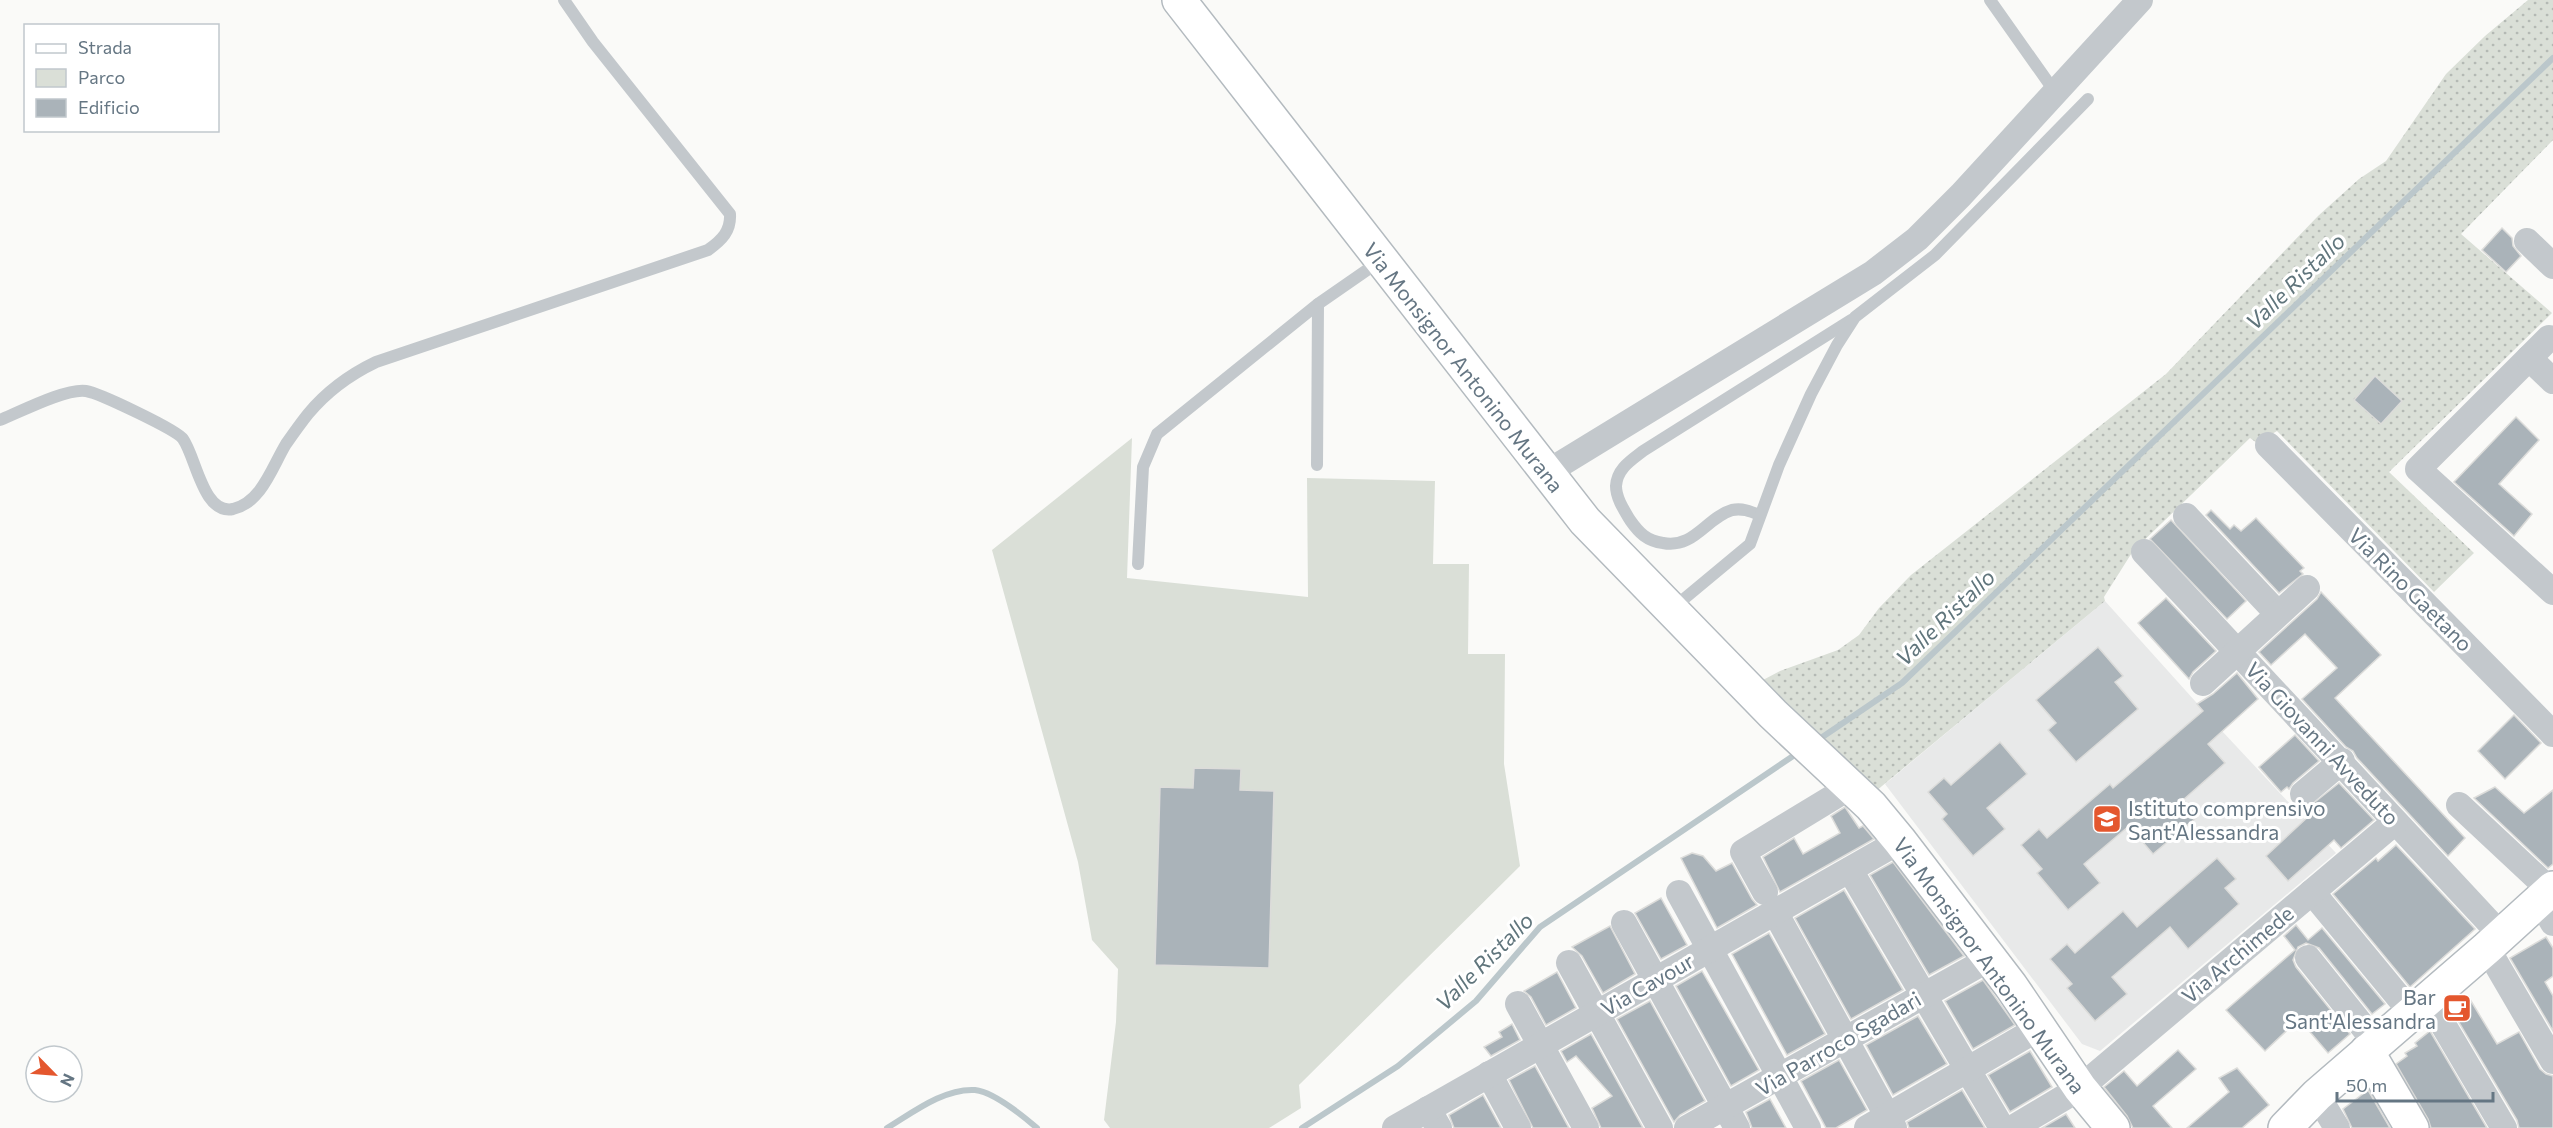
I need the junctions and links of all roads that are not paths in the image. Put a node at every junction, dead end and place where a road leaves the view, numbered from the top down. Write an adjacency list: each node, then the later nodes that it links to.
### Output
1 (564, 0): 15 (lane)
2 (1179, 0): 8 (street, Via Monsignor Antonino Murana)
3 (1990, 0): 5 (lane)
4 (2140, 0): 5 (street)
5 (2055, 92): 18 (street)
6 (2088, 99): 11 (lane)
7 (2527, 241): 9 (street)
8 (1381, 260): 10 (lane); 18 (street, Via Monsignor Antonino Murana)
9 (2553, 266)
10 (1318, 304): 17 (lane); 22 (lane)
11 (1855, 317): 19 (lane); 19 (lane)
12 (2548, 338): 13 (street)
13 (2529, 358): 14 (street); 24 (street)
14 (2553, 381)
15 (0, 420)
16 (2268, 445): 29 (street, Via Rino Gaetano)
17 (1317, 465)
18 (1546, 473): 25 (street, Via Monsignor Antonino Murana)
19 (1759, 515): 25 (lane)
20 (2186, 516): 26 (street)
21 (2144, 552): 27 (street, Via Giovanni Avveduto)
22 (1138, 564)
23 (2307, 588): 26 (street)
24 (2553, 592)
25 (1670, 611): 31 (street, Via Monsignor Antonino Murana)
26 (2278, 614): 27 (street)
27 (2238, 651): 28 (street); 30 (street, Via Giovanni Avveduto)
28 (2203, 683)
29 (2553, 734)
30 (2342, 761): 32 (street); 34 (street, Via Giovanni Avveduto)
31 (1845, 783): 35 (street, Via Monsignor Antonino Murana); 40 (street)
32 (2303, 794)
33 (2459, 806): 39 (street)
34 (2395, 822): 37 (street, Via Archimede); 42 (street, Via Giovanni Avveduto)
35 (1900, 841): 36 (street, Via Cavour); 45 (street, Via Monsignor Antonino Murana)
36 (1850, 870): 40 (street, Via Cavour); 48 (street)
37 (2312, 892): 50 (street); 60 (street, Via Archimede)
38 (1679, 893): 43 (street)
39 (2549, 900): 42 (street)
40 (1770, 902): 43 (street, Via Cavour); 53 (street)
41 (1624, 923): 47 (street)
42 (2494, 941): 50 (street); 56 (street, Via Giovanni Avveduto)
43 (1710, 949): 47 (street, Via Cavour); 59 (street)
44 (2308, 958): 55 (street)
45 (1989, 959): 48 (street, Via Parroco Sgadari); 52 (street, Via Monsignor Antonino Murana)
46 (1569, 963): 51 (street)
47 (1655, 979): 51 (street, Via Cavour); 62 (street)
48 (1924, 994): 53 (street, Via Parroco Sgadari); 57 (street)
49 (1518, 1004): 54 (street)
50 (2420, 1005): 55 (street); 77 (street)
51 (1597, 1013): 54 (street, Via Cavour); 68 (street)
52 (2039, 1028): 57 (street); 60 (street, Via Monsignor Antonino Murana)
53 (1845, 1039): 59 (street, Via Parroco Sgadari); 64 (street)
54 (1541, 1045): 58 (street, Via Cavour); 67 (street)
55 (2371, 1047): 61 (street); 76 (street)
56 (2553, 1061)
57 (1966, 1070): 64 (street); 71 (street)
58 (1490, 1074): 63 (street, Via Cavour); 66 (street)
59 (1781, 1075): 62 (street, Via Parroco Sgadari); 70 (street)
60 (2080, 1088): 72 (street, Via Archimede); 73 (street, Via Monsignor Antonino Murana)
61 (2317, 1095): 74 (street); 75 (street)
62 (1731, 1118): 69 (street, Via Parroco Sgadari)
63 (1434, 1119): 65 (street, Via Cavour)
64 (1883, 1124)
65 (1395, 1128)
66 (1518, 1128)
67 (1586, 1128)
68 (1660, 1128)
69 (1687, 1128)
70 (1808, 1128)
71 (2002, 1128)
72 (2013, 1128)
73 (2113, 1128)
74 (2285, 1128)
75 (2337, 1128)
76 (2412, 1128)
77 (2504, 1128)

